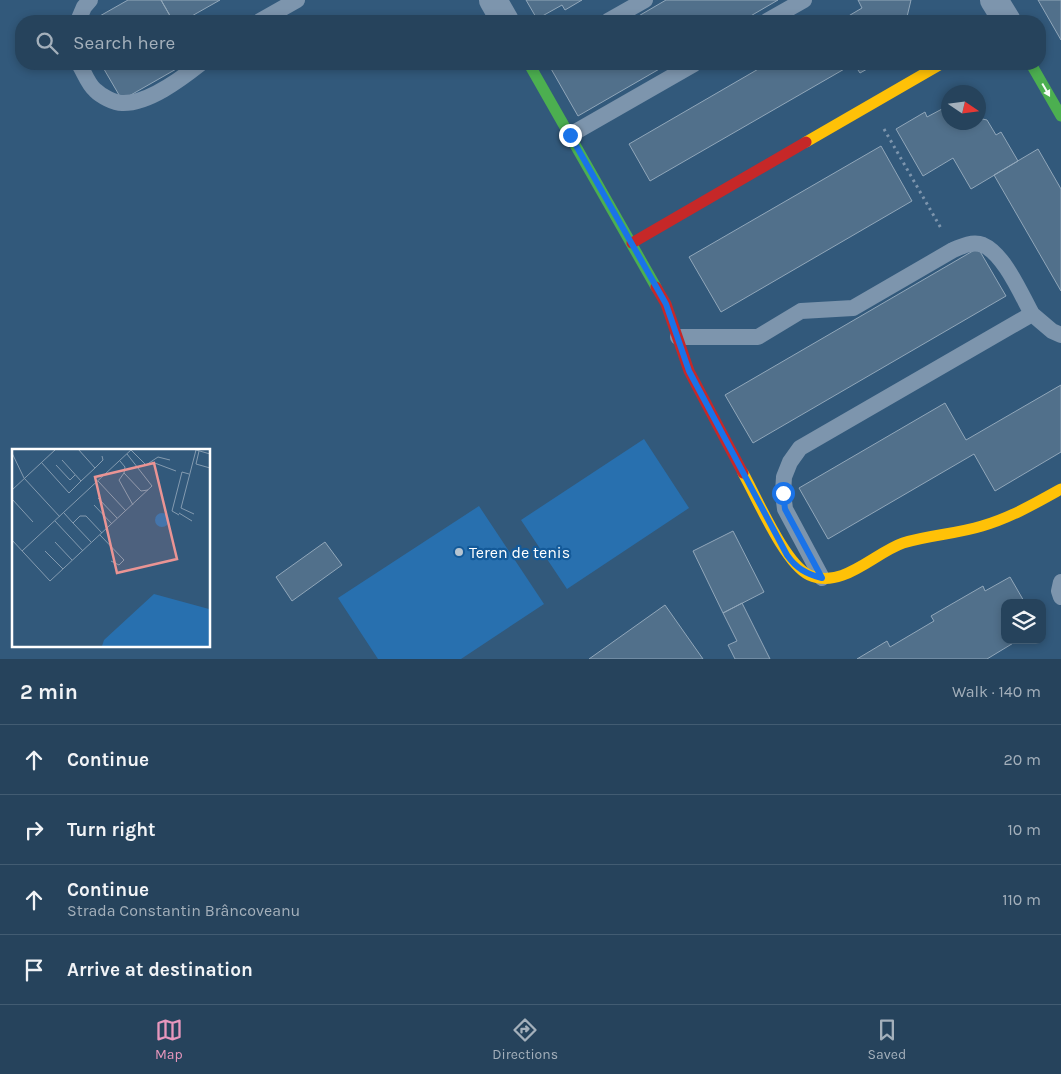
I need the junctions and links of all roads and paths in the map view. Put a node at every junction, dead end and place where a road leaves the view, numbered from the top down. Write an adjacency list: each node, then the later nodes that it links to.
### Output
1 (90, 0): 7 (lane)
2 (297, 0): 8 (lane)
3 (493, 0): 9 (street)
4 (645, 0): 10 (lane)
5 (804, 0): 11 (lane)
6 (994, 0): 12 (street)
7 (81, 15)
8 (271, 15)
9 (502, 15)
10 (619, 15)
11 (778, 15)
12 (1003, 15)
13 (82, 70): 14 (lane)
14 (192, 70)
15 (535, 70): 21 (street)
16 (684, 70): 21 (lane)
17 (931, 70): 19 (street)
18 (1034, 70): 20 (street, one-way to 20)
19 (870, 105): 22 (street); 23 (path)
20 (1061, 116)
21 (570, 135): 22 (street)
22 (632, 242): 26 (street)
23 (953, 250): 24 (lane); 26 (lane)
24 (1032, 314): 25 (lane); 28 (lane)
25 (1061, 335)
26 (678, 337): 28 (street)
27 (1061, 489): 28 (street)
28 (822, 578)
29 (1061, 582): 30 (lane)
30 (1061, 597)

